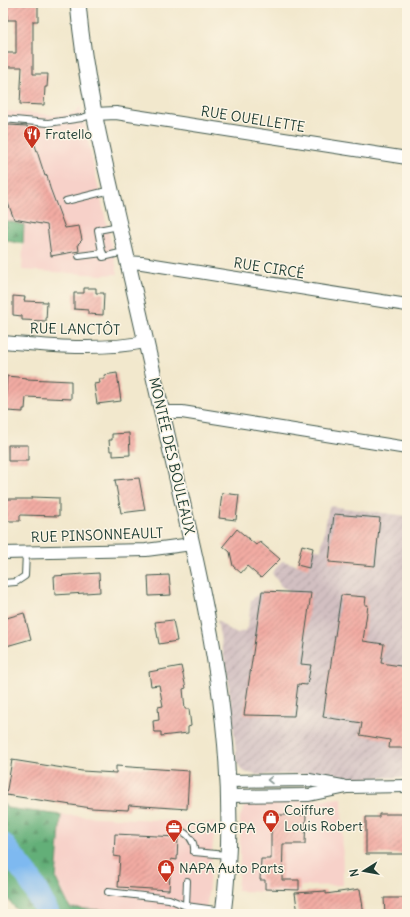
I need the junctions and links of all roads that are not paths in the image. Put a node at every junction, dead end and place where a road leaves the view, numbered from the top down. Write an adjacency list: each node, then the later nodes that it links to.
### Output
1 (78, 3): 2 (street, MONTÉE DES BOULEAUX)
2 (94, 114): 3 (lane); 4 (street, RUE OUELLETTE); 5 (street, MONTÉE DES BOULEAUX)
3 (3, 119)
4 (407, 158)
5 (110, 190): 6 (lane); 7 (street, MONTÉE DES BOULEAUX)
6 (66, 201)
7 (119, 226): 8 (lane); 10 (street, MONTÉE DES BOULEAUX)
8 (102, 253): 9 (lane); 10 (lane)
9 (79, 256)
10 (126, 257): 11 (street, RUE CIRCÉ); 13 (street, MONTÉE DES BOULEAUX)
11 (407, 305)
12 (3, 342): 13 (street, RUE LANCTÔT)
13 (146, 342): 14 (street, MONTÉE DES BOULEAUX)
14 (162, 412): 15 (street); 16 (street, MONTÉE DES BOULEAUX)
15 (407, 448)
16 (192, 544): 17 (street, RUE PINSONNEAULT); 21 (street, MONTÉE DES BOULEAUX)
17 (26, 552): 18 (street, RUE PINSONNEAULT); 19 (lane)
18 (3, 553)
19 (3, 583)
20 (407, 786): 21 (street)
21 (229, 789): 23 (street, MONTÉE DES BOULEAUX)
22 (179, 830): 23 (lane)
23 (229, 856): 27 (street, MONTÉE DES BOULEAUX)
24 (187, 881): 26 (lane)
25 (108, 892): 26 (lane)
26 (186, 906): 27 (lane)
27 (223, 912)

